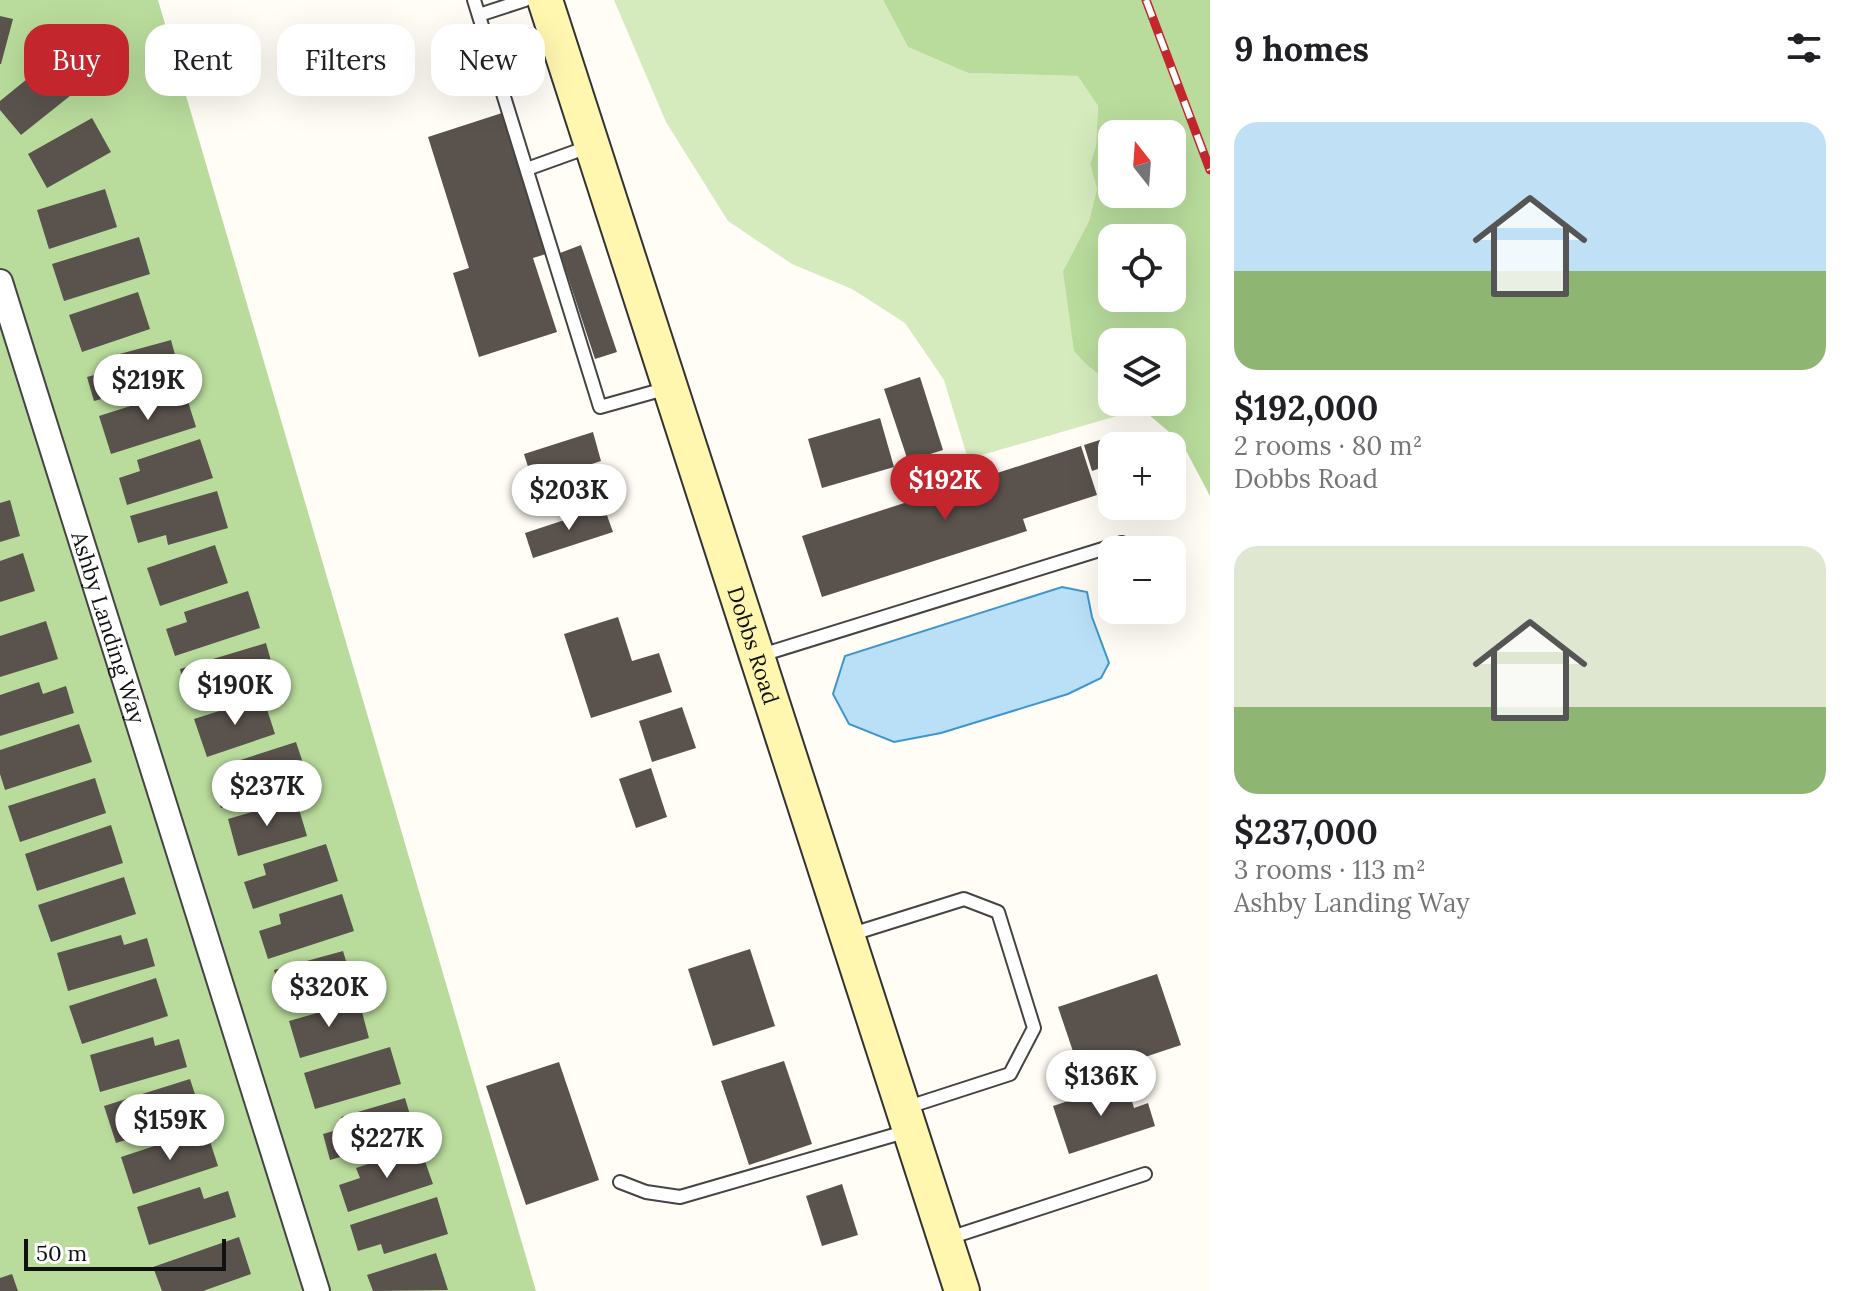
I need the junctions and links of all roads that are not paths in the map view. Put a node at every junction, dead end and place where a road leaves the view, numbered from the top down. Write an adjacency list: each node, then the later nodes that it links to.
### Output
1 (474, 0): 4 (lane)
2 (525, 0): 4 (lane)
3 (545, 0): 5 (street, Dobbs Road)
4 (479, 15): 6 (lane)
5 (593, 145): 6 (lane); 8 (street, Dobbs Road)
6 (527, 169): 8 (lane)
7 (0, 282): 16 (street, Ashby Landing Way)
8 (671, 387): 10 (street, Dobbs Road)
9 (1098, 550): 10 (lane)
10 (758, 656): 11 (street, Dobbs Road)
11 (849, 935): 12 (street, Dobbs Road); 12 (lane)
12 (908, 1119): 14 (lane); 15 (street, Dobbs Road)
13 (1145, 1174): 15 (lane)
14 (620, 1182)
15 (945, 1239): 17 (street, Dobbs Road)
16 (317, 1291)
17 (962, 1291)

